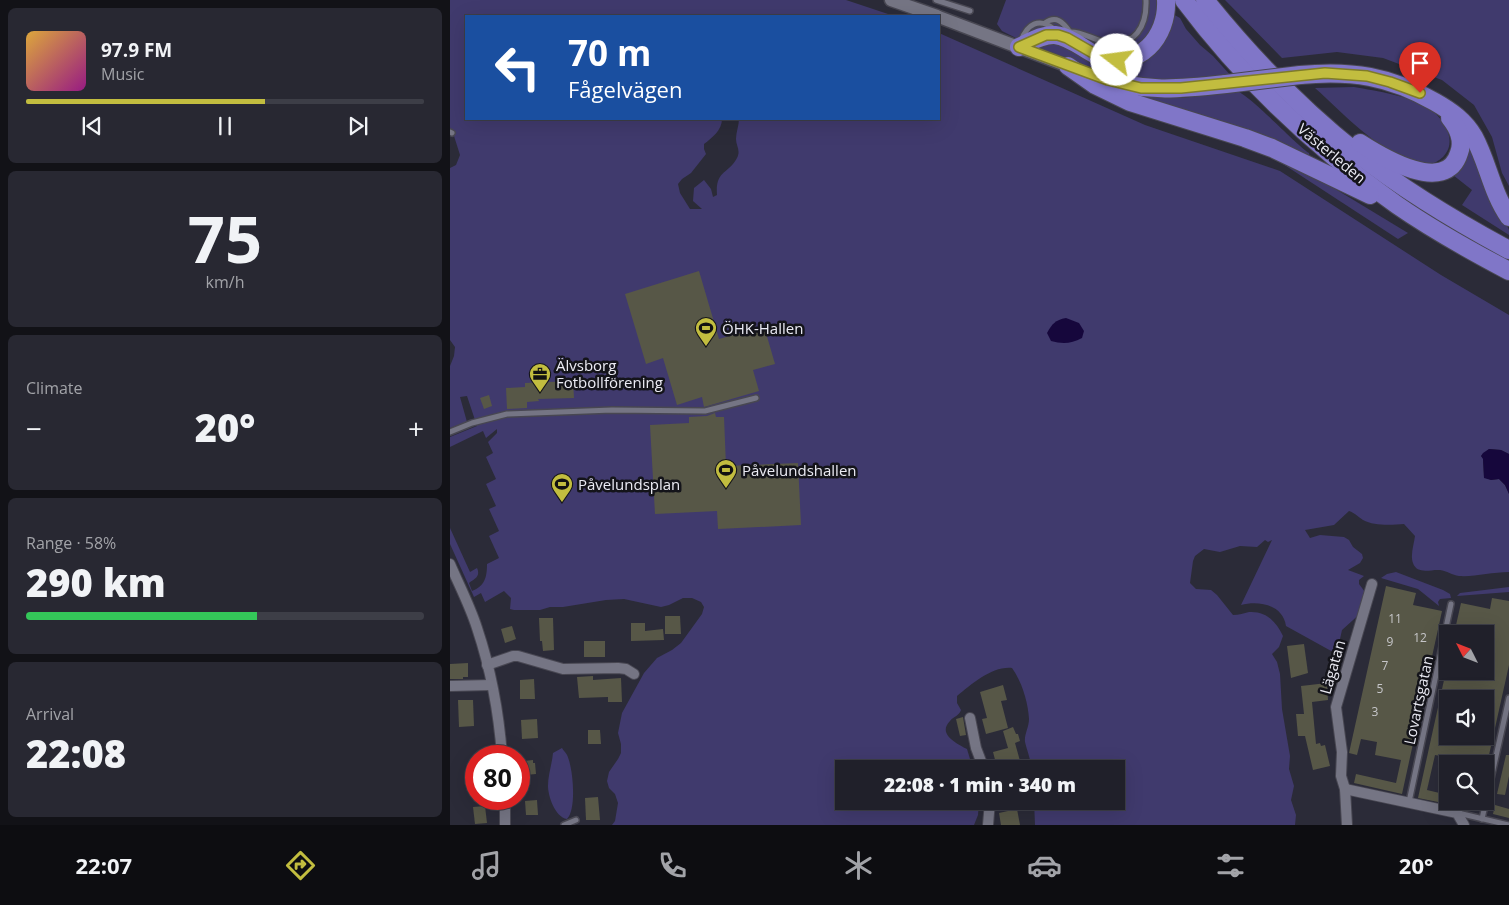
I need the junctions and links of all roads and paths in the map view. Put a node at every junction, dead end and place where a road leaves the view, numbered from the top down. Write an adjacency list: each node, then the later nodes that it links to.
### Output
1 (891, 0): 8 (street)
2 (936, 0): 7 (lane)
3 (1146, 0): 11 (lane)
4 (1166, 0): 11 (highway)
5 (1184, 0): 16 (highway, Västerleden)
6 (1205, 0): 15 (highway, Västerleden)
7 (970, 11)
8 (935, 15)
9 (940, 17): 12 (street)
10 (1045, 23): 11 (lane); 11 (lane); 12 (lane)
11 (1064, 34): 12 (highway)
12 (1019, 47): 13 (street)
13 (1068, 66): 14 (highway, bridge); 16 (highway)
14 (1436, 103): 15 (highway); 17 (highway)
15 (1303, 106): 18 (highway, Västerleden)
16 (1399, 206): 19 (highway, Västerleden)
17 (1509, 217)
18 (1509, 250)
19 (1509, 271)
20 (756, 398): 21 (lane)
21 (450, 432)
22 (450, 564): 25 (street)
23 (1372, 584): 33 (street, Lägatan)
24 (1451, 604): 34 (lane, Lovartsgatan)
25 (487, 665): 26 (street); 27 (street)
26 (634, 674)
27 (491, 685): 28 (street); 31 (street)
28 (450, 686)
29 (1509, 698): 38 (lane)
30 (970, 718): 32 (street)
31 (500, 745)
32 (981, 760)
33 (1345, 789): 34 (street); 44 (street, Lägatan)
34 (1409, 802): 37 (street)
35 (505, 810): 41 (street)
36 (989, 810): 43 (street)
37 (1457, 813): 38 (lane); 45 (street)
38 (1482, 819): 40 (lane)
39 (576, 820): 42 (lane)
40 (1509, 824)
41 (505, 825)
42 (564, 825)
43 (988, 825)
44 (1347, 825)
45 (1464, 825)

